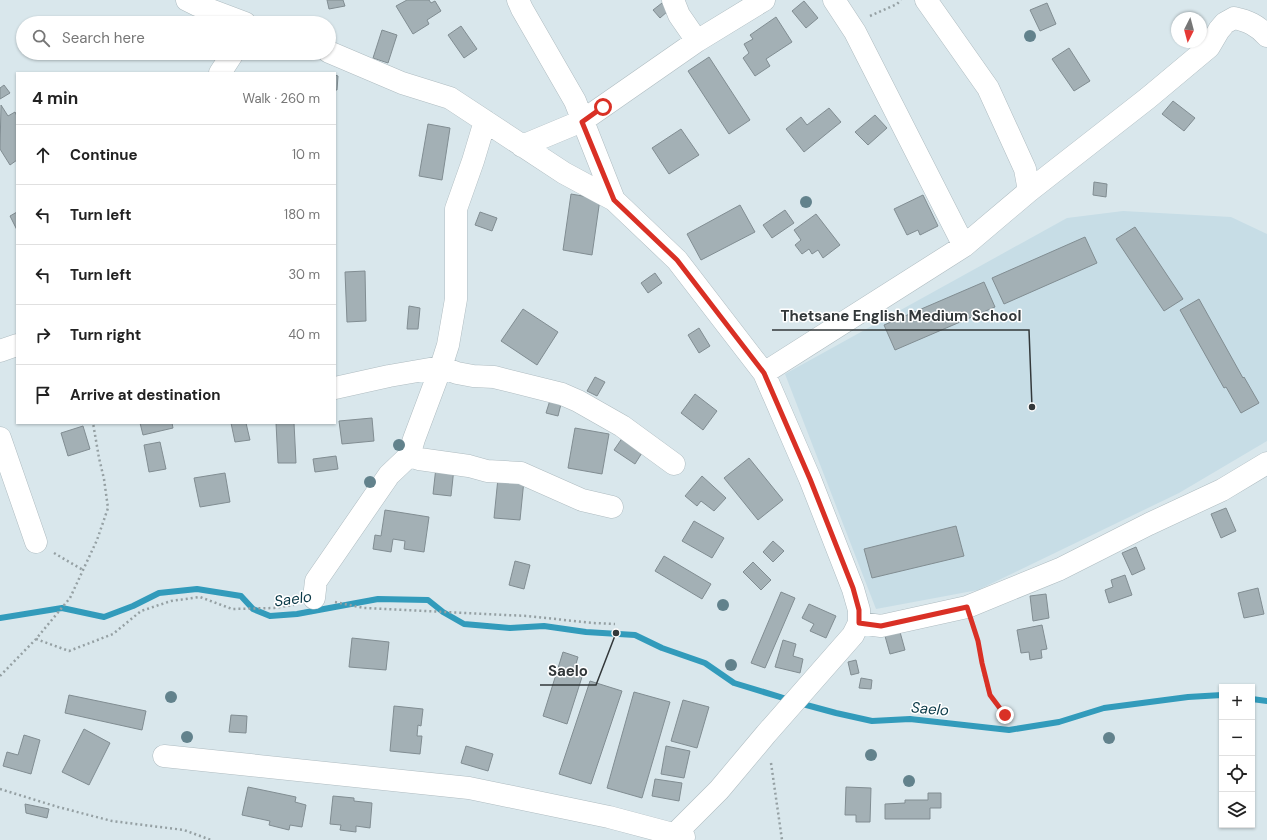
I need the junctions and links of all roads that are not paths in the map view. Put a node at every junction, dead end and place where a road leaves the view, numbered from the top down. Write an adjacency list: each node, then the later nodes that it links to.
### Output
1 (186, 0): 7 (street)
2 (518, 0): 14 (street)
3 (673, 0): 9 (street)
4 (764, 0): 9 (street)
5 (834, 0): 18 (street)
6 (926, 0): 16 (street)
7 (226, 16)
8 (1267, 36): 16 (street)
9 (697, 41): 14 (street)
10 (336, 55): 13 (street)
11 (228, 60): 12 (street)
12 (221, 72)
13 (485, 121): 15 (street); 21 (street)
14 (582, 122): 15 (street); 17 (street)
15 (522, 146): 17 (street)
16 (1029, 191): 18 (street)
17 (614, 200): 22 (street)
18 (964, 246): 22 (street)
19 (16, 345): 20 (street)
20 (0, 351)
21 (441, 367): 23 (street); 25 (street); 27 (street)
22 (764, 373): 31 (street)
23 (336, 388)
24 (0, 438): 29 (street)
25 (409, 456): 28 (street); 30 (street)
26 (1267, 463): 31 (street)
27 (674, 464)
28 (612, 508)
29 (36, 542)
30 (314, 598)
31 (859, 623): 33 (street)
32 (164, 756): 33 (street)
33 (678, 838)

